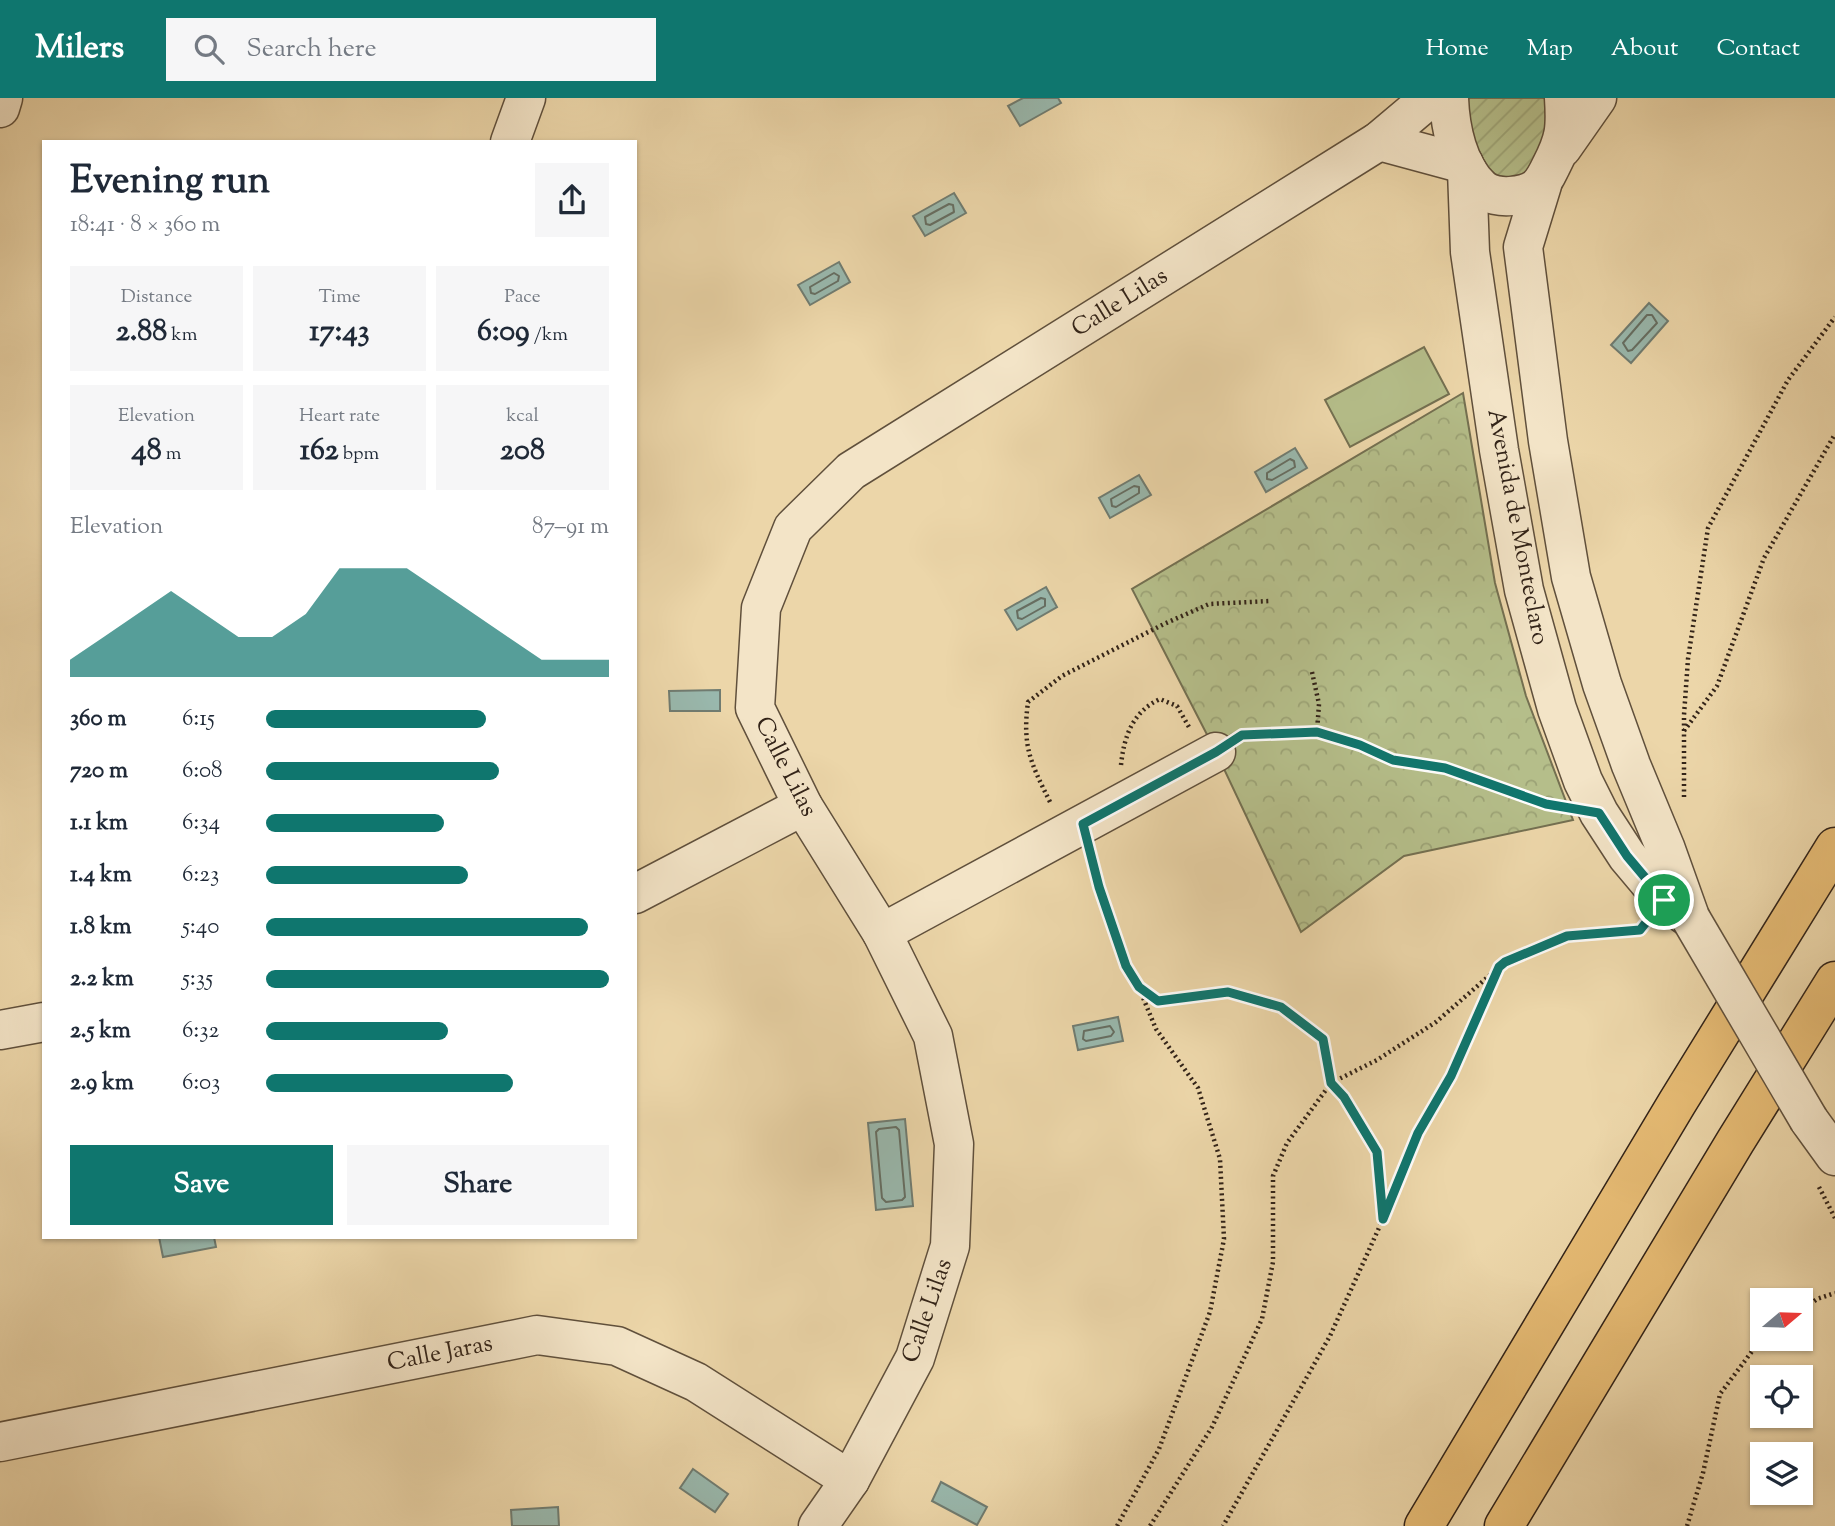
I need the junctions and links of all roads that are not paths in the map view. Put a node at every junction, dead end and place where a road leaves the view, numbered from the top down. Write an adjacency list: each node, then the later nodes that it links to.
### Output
1 (3, 98): 7 (street)
2 (526, 98): 8 (street)
3 (1430, 98): 9 (street, Calle Lilas)
4 (1449, 98): 10 (street)
5 (1564, 98): 11 (street)
6 (1597, 98): 11 (street)
7 (0, 108)
8 (511, 140)
9 (1379, 141): 10 (street); 13 (street, Calle Lilas)
10 (1466, 167): 11 (street); 16 (street, Avenida de Monteclaro)
11 (1550, 169): 16 (street, Avenida de Monteclaro)
12 (1204, 759): 17 (street)
13 (803, 806): 15 (street); 17 (street, Calle Lilas)
14 (1835, 847): 25 (highway)
15 (637, 893)
16 (1678, 910): 21 (street, bridge)
17 (882, 933): 23 (street, Calle Lilas)
18 (1835, 981): 26 (highway)
19 (42, 1022): 20 (street)
20 (0, 1030)
21 (1827, 1149)
22 (0, 1442): 23 (street, Calle Jaras)
23 (850, 1480): 24 (street, Calle Lilas)
24 (818, 1526)
25 (1424, 1526)
26 (1504, 1526)

